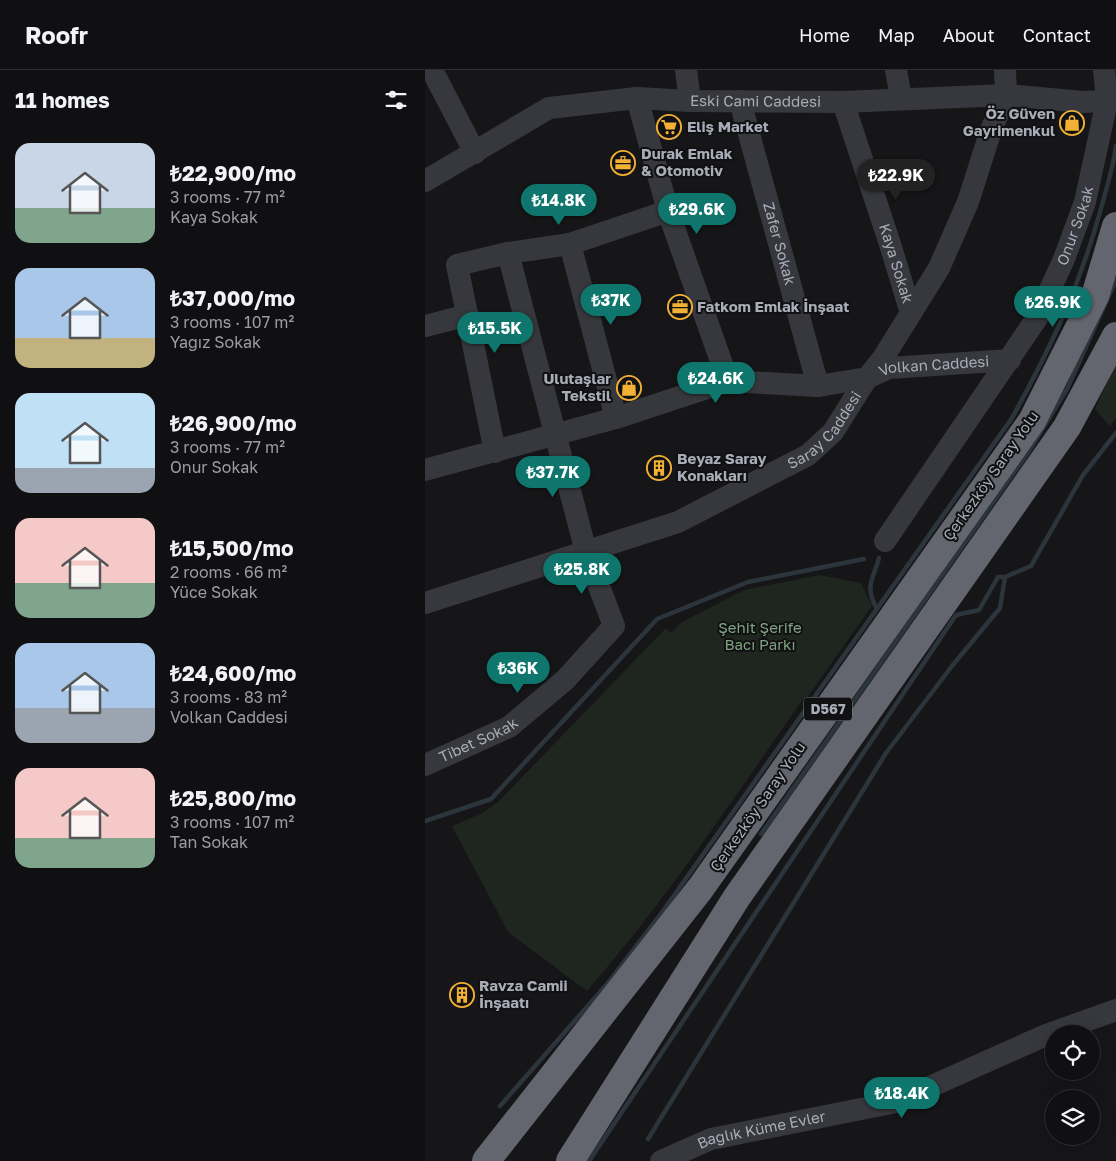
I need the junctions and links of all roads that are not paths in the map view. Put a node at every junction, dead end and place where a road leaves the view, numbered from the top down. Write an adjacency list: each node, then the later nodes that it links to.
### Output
1 (432, 70): 13 (street)
2 (686, 70): 9 (street)
3 (896, 70): 8 (street)
4 (1005, 70): 6 (street, Saray Caddesi)
5 (1104, 70): 11 (street, Onur Sokak)
6 (1006, 95): 8 (street, Eski Cami Caddesi); 11 (street, Eski Cami Caddesi); 19 (street, Saray Caddesi)
7 (637, 98): 9 (street, Eski Cami Caddesi); 13 (street, Eski Cami Caddesi); 15 (street)
8 (901, 98): 12 (street, Eski Cami Caddesi)
9 (690, 101): 10 (street, Eski Cami Caddesi)
10 (739, 101): 12 (street, Eski Cami Caddesi); 26 (street, Zafer Sokak)
11 (1107, 101): 23 (street, Onur Sokak)
12 (843, 102): 19 (street, Kaya Sokak)
13 (475, 153): 14 (street, Eski Cami Caddesi)
14 (425, 181)
15 (669, 211): 17 (street); 25 (street)
16 (1116, 226): 36 (highway, Çerkezköy Saray Yolu / D567)
17 (570, 244): 18 (street); 27 (street)
18 (508, 253): 20 (street); 28 (street)
19 (911, 313): 24 (street, Saray Caddesi)
20 (468, 315): 21 (street); 29 (street)
21 (425, 326)
22 (1116, 336): 37 (highway, D567)
23 (1009, 360): 24 (street, Volkan Caddesi); 31 (street, Onur Sokak)
24 (867, 378): 26 (street, Volkan Caddesi); 32 (street, Saray Caddesi)
25 (728, 381): 26 (street, Volkan Caddesi); 27 (street, Volkan Caddesi)
26 (818, 386)
27 (616, 418): 28 (street, Volkan Caddesi)
28 (557, 436): 29 (street, Volkan Caddesi); 32 (street)
29 (495, 452): 30 (street, Volkan Caddesi)
30 (425, 470)
31 (885, 541)
32 (586, 552): 33 (street, Saray Caddesi); 34 (street, Tibet Sokak)
33 (425, 603)
34 (425, 765)
35 (1116, 1010): 38 (street, Bağlık Küme Evler)
36 (486, 1161)
37 (569, 1161)
38 (661, 1161)

